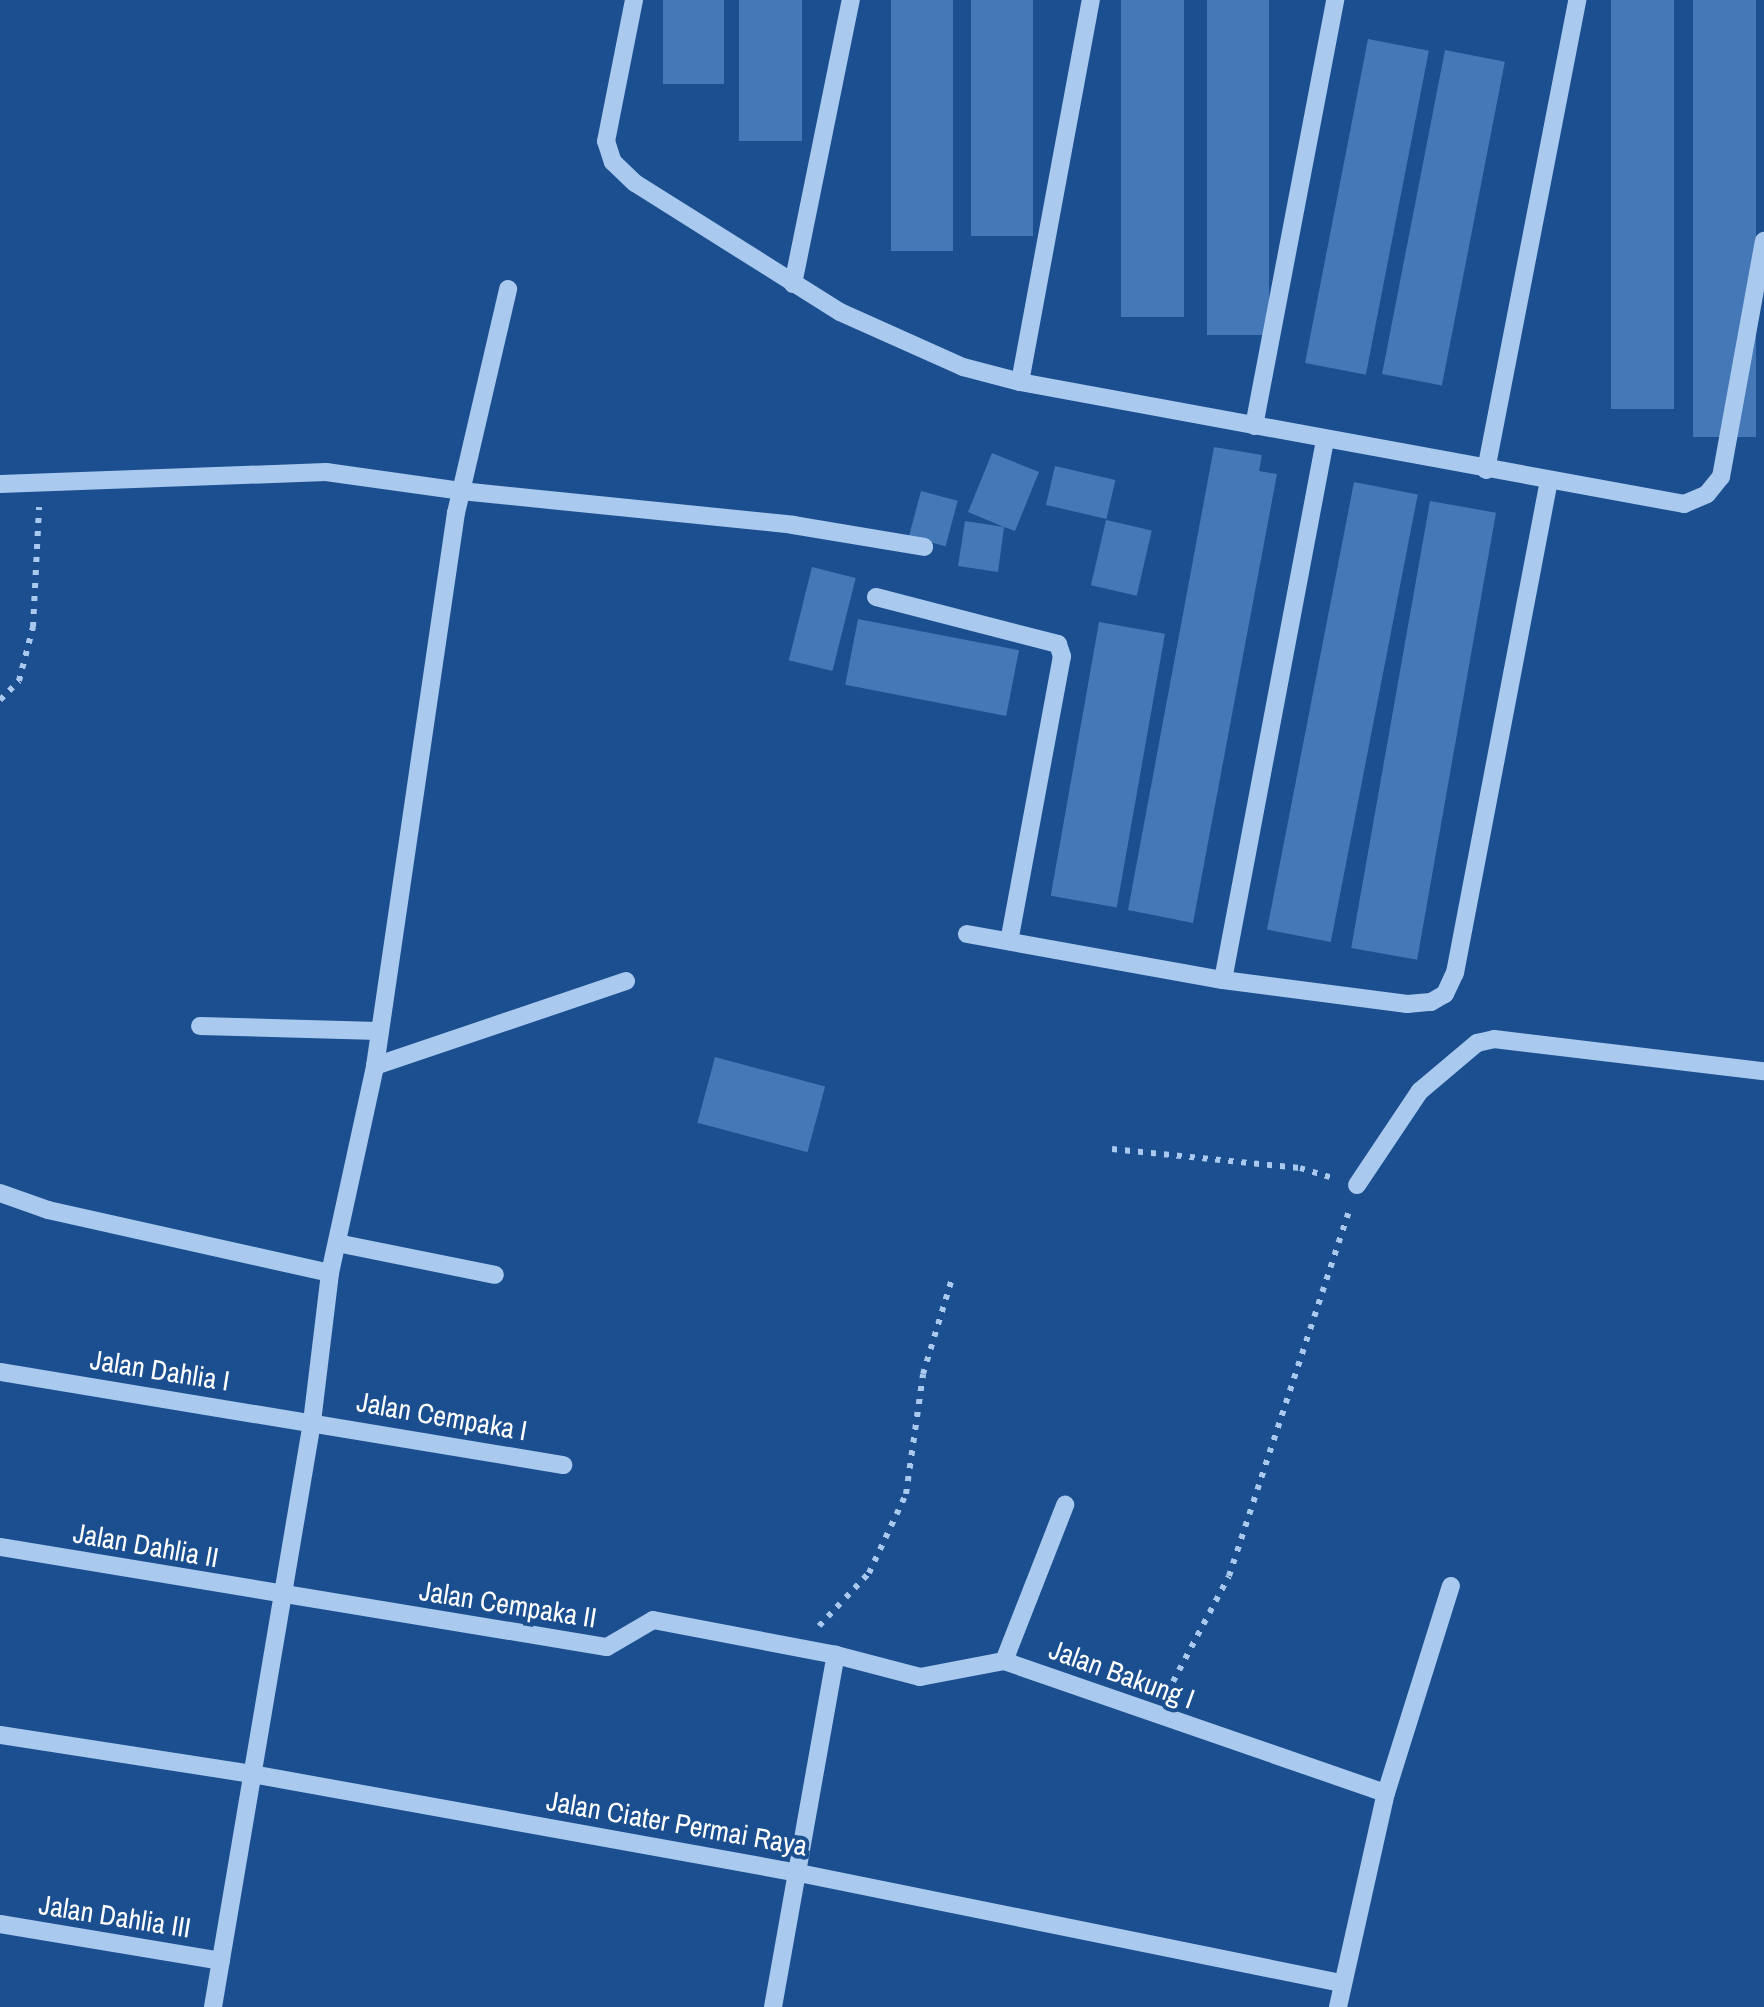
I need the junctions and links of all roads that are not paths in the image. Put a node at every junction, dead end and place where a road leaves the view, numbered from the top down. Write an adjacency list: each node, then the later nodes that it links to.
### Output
1 (634, 0): 7 (street)
2 (851, 0): 7 (street)
3 (1092, 0): 9 (street)
4 (1335, 0): 10 (street)
5 (1577, 0): 12 (street)
6 (1764, 241): 13 (street)
7 (794, 284): 9 (street)
8 (508, 289): 15 (street)
9 (1020, 382): 10 (street)
10 (1254, 426): 11 (street)
11 (1325, 440): 12 (street); 20 (street)
12 (1486, 470): 13 (street)
13 (1549, 482): 20 (street)
14 (0, 484): 15 (street)
15 (461, 491): 16 (street); 23 (street)
16 (924, 547)
17 (876, 597): 19 (street)
18 (967, 934): 19 (street)
19 (1010, 941): 20 (street)
20 (1223, 980)
21 (626, 981): 24 (street)
22 (200, 1026): 23 (street)
23 (378, 1031): 24 (street)
24 (375, 1066): 28 (street)
25 (1764, 1071): 26 (street)
26 (1357, 1185)
27 (0, 1194): 29 (street)
28 (337, 1243): 29 (street); 30 (street)
29 (330, 1272): 32 (street)
30 (494, 1276)
31 (0, 1372): 32 (street, Jalan Dahlia I)
32 (312, 1422): 33 (street, Jalan Cempaka I); 37 (street)
33 (563, 1464)
34 (1066, 1505): 39 (street)
35 (0, 1547): 37 (street, Jalan Dahlia II)
36 (1452, 1586): 42 (street)
37 (282, 1597): 38 (street, Jalan Cempaka II); 41 (street)
38 (836, 1655): 39 (street, Jalan Bakung I); 43 (street)
39 (1004, 1661): 42 (street, Jalan Bakung I)
40 (0, 1735): 41 (street, Jalan Ciater Permai Raya)
41 (252, 1774): 43 (street, Jalan Ciater Permai Raya); 45 (street)
42 (1386, 1793): 46 (street)
43 (798, 1873): 46 (street, Jalan Ciater Permai Raya); 48 (street)
44 (0, 1924): 45 (street, Jalan Dahlia III)
45 (220, 1961): 47 (street)
46 (1341, 1984): 49 (street)
47 (213, 2007)
48 (773, 2007)
49 (1338, 2007)

